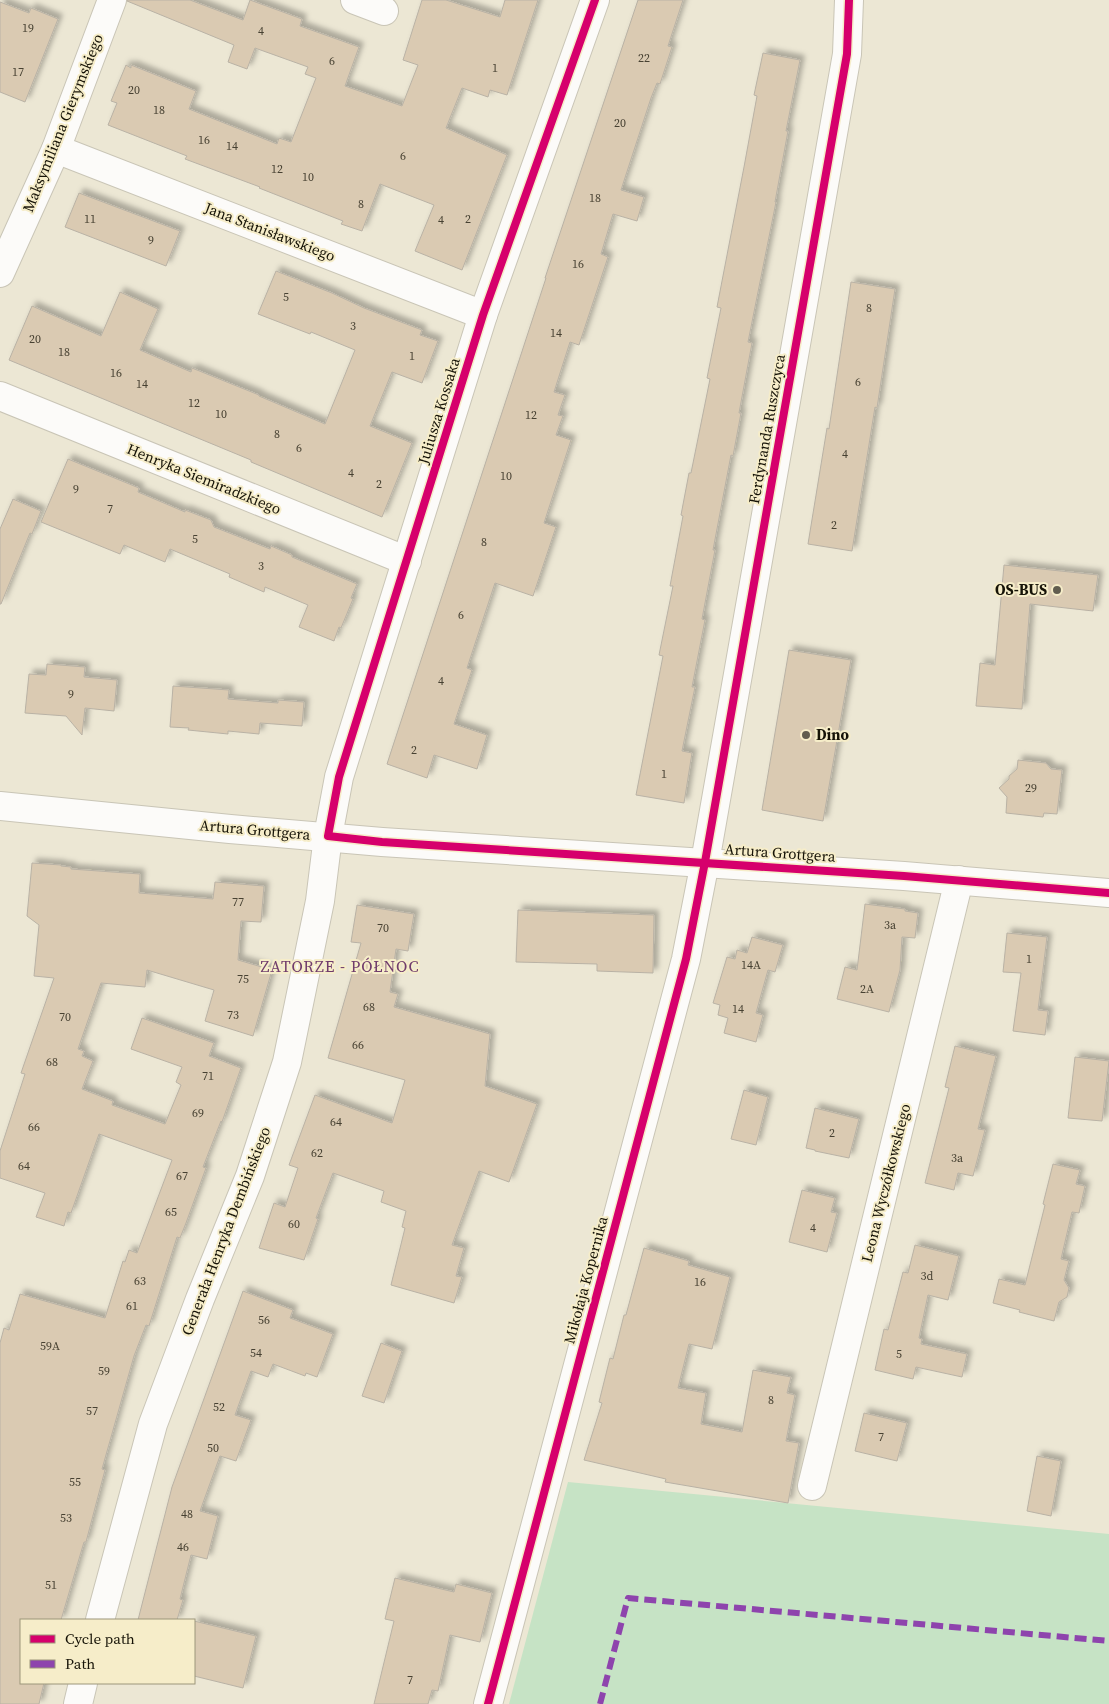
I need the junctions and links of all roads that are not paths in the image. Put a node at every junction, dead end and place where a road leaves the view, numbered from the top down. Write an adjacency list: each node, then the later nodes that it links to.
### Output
1 (112, 0): 6 (street, Maksymiliana Gierymskiego)
2 (355, 0): 5 (street)
3 (594, 0): 8 (street, Juliusza Kossaka)
4 (849, 0): 13 (street, Ferdynanda Ruszczyca)
5 (384, 11)
6 (56, 149): 7 (street, Maksymiliana Gierymskiego); 8 (street, Jana Stanisławskiego)
7 (0, 272)
8 (483, 316): 10 (street, Juliusza Kossaka)
9 (0, 396): 10 (street, Henryka Siemiradzkiego)
10 (407, 561): 12 (street, Juliusza Kossaka)
11 (0, 806): 12 (street, Artura Grottgera)
12 (328, 836): 13 (street, Artura Grottgera); 17 (street, Generała Henryka Dembińskiego)
13 (705, 862): 14 (street, Artura Grottgera); 20 (street, Mikołaja Kopernika)
14 (959, 880): 15 (street, Artura Grottgera); 16 (street, Leona Wyczółkowskiego)
15 (1109, 893)
16 (812, 1486)
17 (100, 1619)
18 (83, 1684): 19 (street)
19 (78, 1704)
20 (488, 1704)

